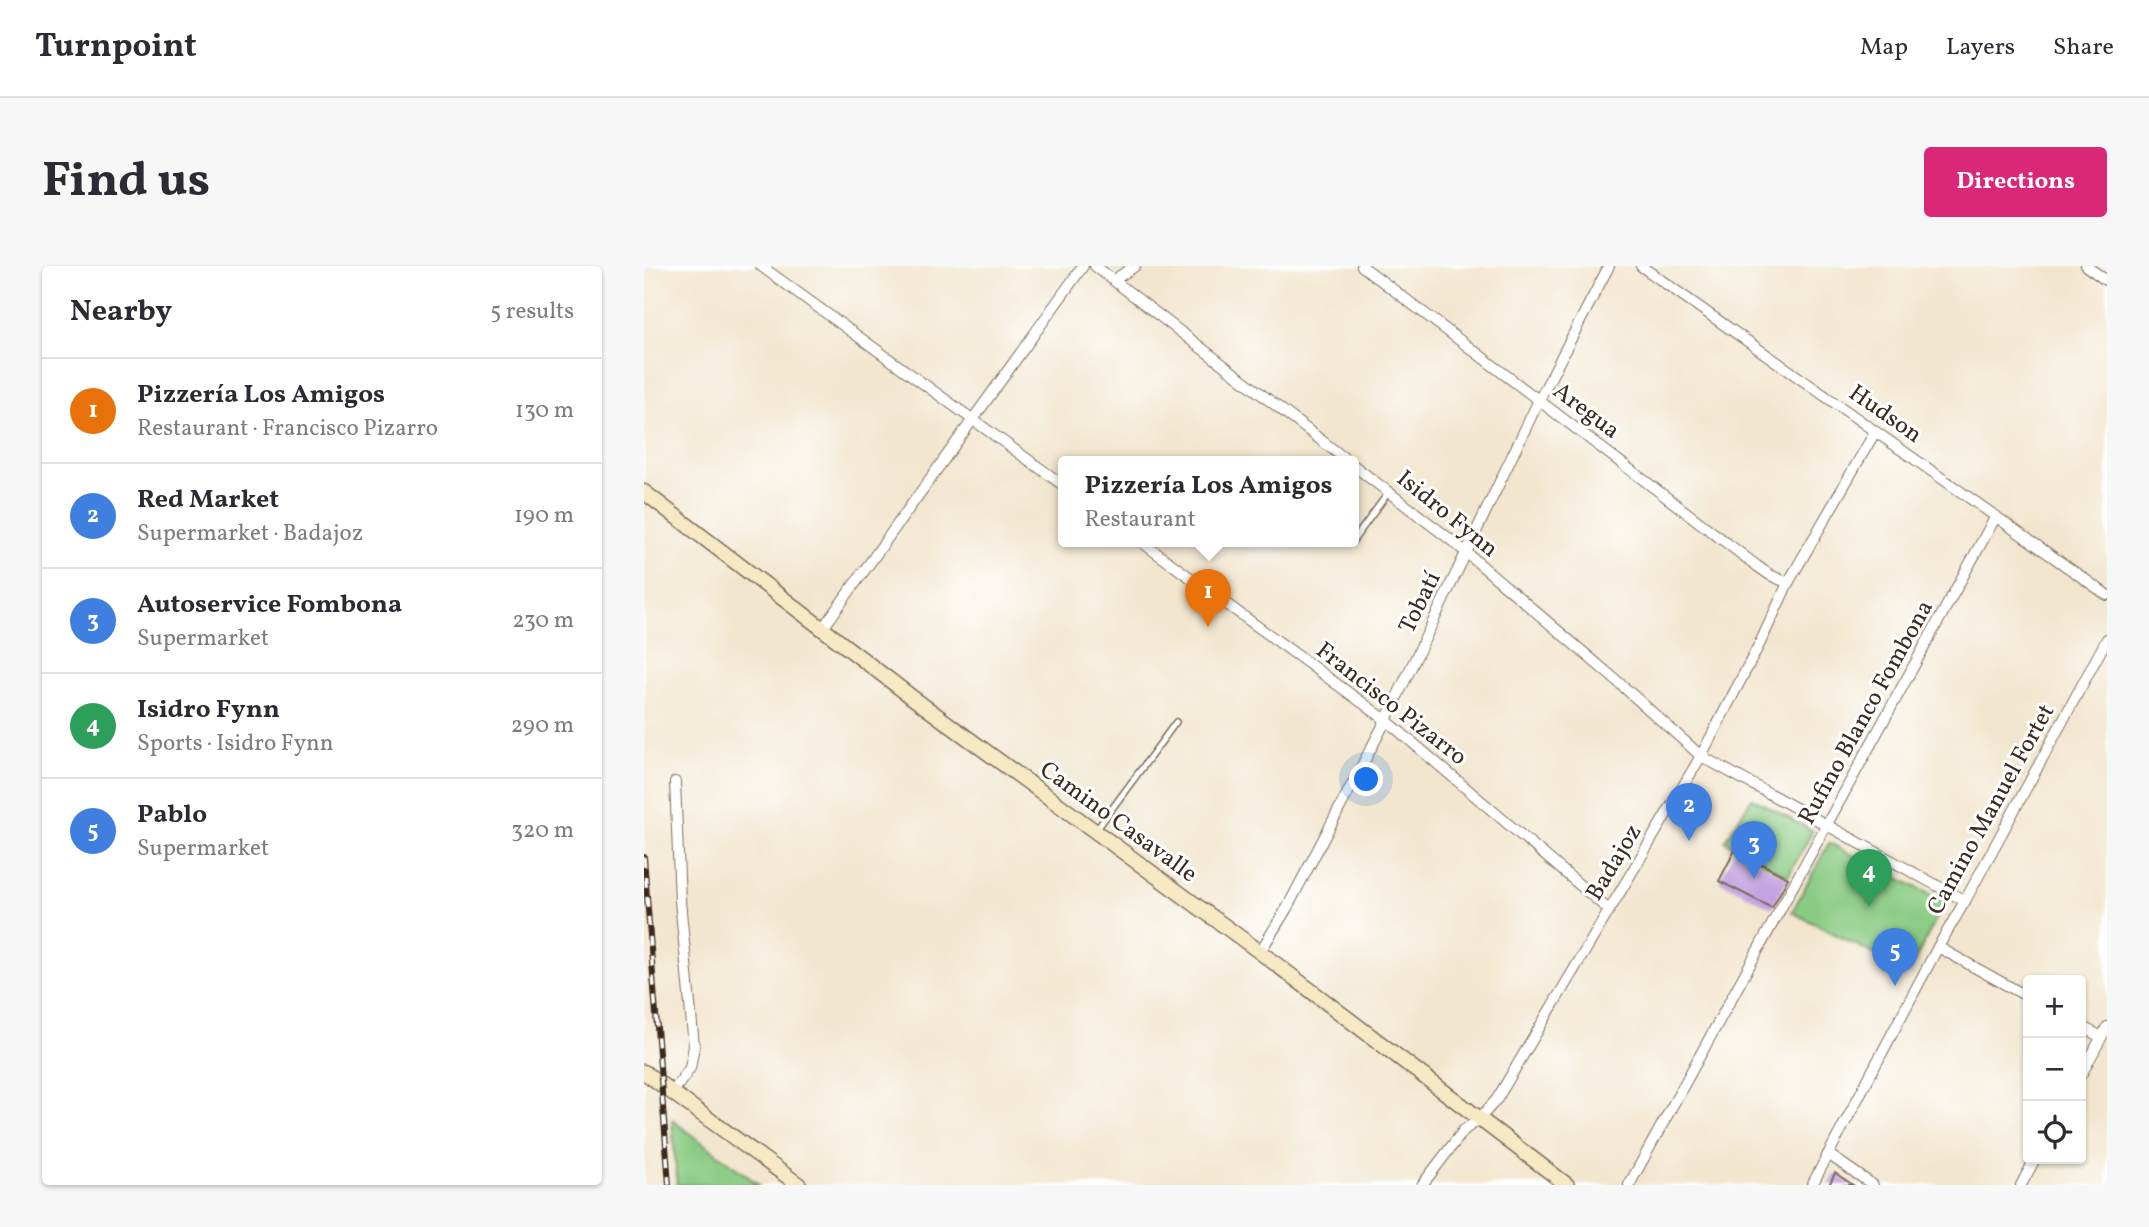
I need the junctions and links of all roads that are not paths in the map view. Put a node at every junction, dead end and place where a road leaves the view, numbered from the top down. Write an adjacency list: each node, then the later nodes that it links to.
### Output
1 (761, 266): 12 (street)
2 (1083, 266): 12 (street)
3 (1095, 266): 9 (street)
4 (1135, 266): 9 (street)
5 (1362, 266): 11 (street, Aregua)
6 (1609, 266): 11 (street, Tobatí)
7 (1640, 266): 13 (street, Hudson)
8 (2086, 266): 10 (street)
9 (1114, 280): 14 (street)
10 (2107, 281)
11 (1539, 400): 22 (street, Tobatí); 23 (street, Aregua)
12 (972, 419): 16 (street); 25 (street)
13 (1875, 432): 19 (street, Hudson); 23 (street, Badajoz)
14 (1342, 456)
15 (1359, 470): 18 (street, Isidro Fynn)
16 (1058, 481)
17 (644, 492): 25 (street, Camino Casavalle)
18 (1389, 492): 20 (lane); 22 (street, Isidro Fynn)
19 (1997, 516): 24 (street, Hudson); 31 (street, Rufino Blanco Fombona)
20 (1359, 533)
21 (1148, 547): 27 (street, Francisco Pizarro)
22 (1466, 553): 27 (street, Tobatí); 29 (street, Isidro Fynn)
23 (1788, 583): 29 (street, Badajoz)
24 (2107, 595)
25 (823, 628): 32 (street, Camino Casavalle)
26 (2107, 639): 33 (street, Camino Manuel Fortet)
27 (1386, 720): 34 (street, Francisco Pizarro); 36 (street, Tobatí)
28 (1176, 722): 32 (lane)
29 (1701, 756): 31 (street, Isidro Fynn); 34 (street, Badajoz)
30 (675, 782): 42 (street)
31 (1826, 825): 33 (street, Isidro Fynn); 49 (street, Rufino Blanco Fombona)
32 (1095, 832): 36 (street, Camino Casavalle)
33 (1965, 901): 35 (street, Camino Manuel Fortet)
34 (1609, 910): 43 (street, Badajoz)
35 (1938, 947): 37 (street); 44 (street, Camino Manuel Fortet)
36 (1260, 953): 43 (street, Camino Casavalle)
37 (2023, 994)
38 (2086, 1027): 39 (street)
39 (2104, 1032): 40 (street)
40 (2086, 1066)
41 (644, 1072): 42 (street)
42 (673, 1092): 46 (street)
43 (1479, 1119): 47 (street, Badajoz); 48 (street, Camino Casavalle)
44 (1828, 1154): 50 (street, Camino Manuel Fortet); 51 (street)
45 (2032, 1164): 52 (street)
46 (799, 1185)
47 (1422, 1185)
48 (1567, 1185)
49 (1629, 1185)
50 (1812, 1185)
51 (1873, 1185)
52 (2021, 1185)

